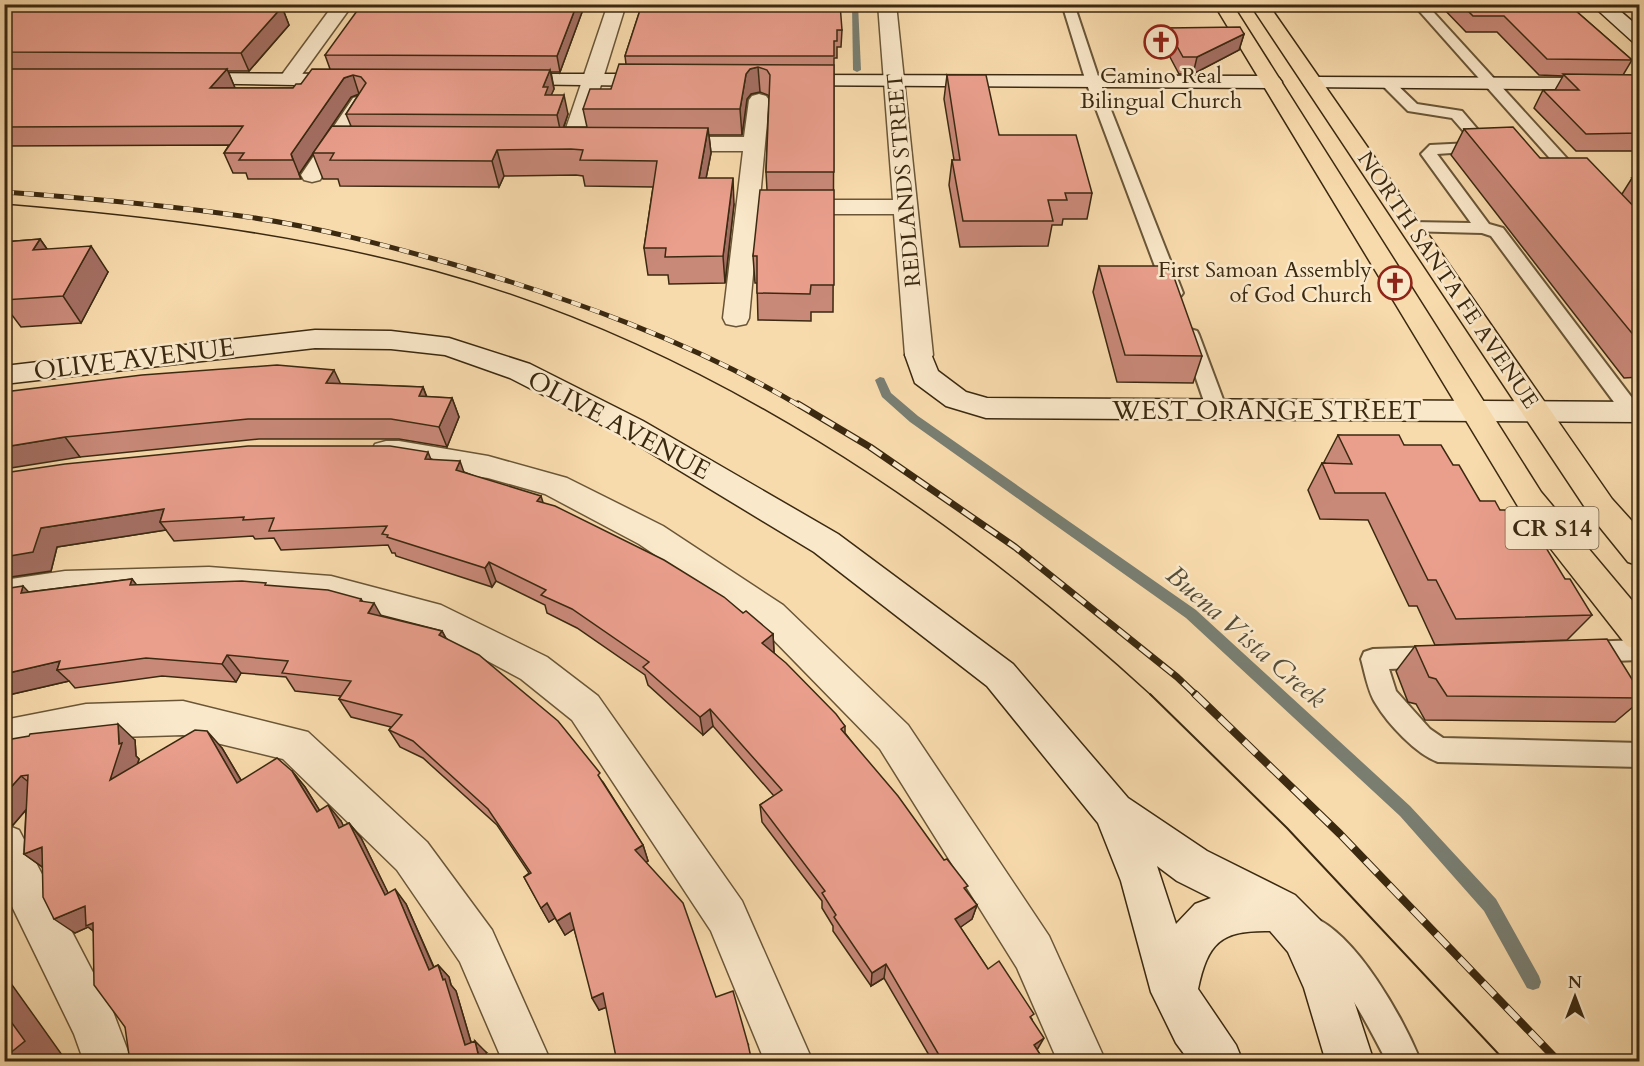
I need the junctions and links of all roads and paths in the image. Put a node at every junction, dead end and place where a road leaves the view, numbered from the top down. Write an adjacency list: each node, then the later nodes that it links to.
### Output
1 (344, 4): 11 (street)
2 (617, 4): 14 (street)
3 (887, 4): 16 (street, REDLANDS STREET)
4 (1068, 4): 17 (lane)
5 (1223, 4): 18 (main road, NORTH SANTA FE AVENUE / CR S14)
6 (1259, 4): 19 (main road, NORTH SANTA FE AVENUE / CR S14)
7 (1419, 4): 21 (lane)
8 (1600, 4): 9 (street)
9 (1640, 38)
10 (170, 79): 11 (street)
11 (288, 80): 12 (street)
12 (370, 80)
13 (487, 80): 14 (street)
14 (592, 80): 15 (street); 27 (street)
15 (673, 81)
16 (895, 81): 17 (street); 30 (street); 34 (street, REDLANDS STREET)
17 (1093, 82): 18 (street); 40 (lane)
18 (1272, 82): 41 (main road, NORTH SANTA FE AVENUE / CR S14)
19 (1313, 83): 20 (street); 35 (main road, NORTH SANTA FE AVENUE / CR S14)
20 (1386, 83): 21 (street); 36 (lane)
21 (1490, 83): 22 (street); 32 (lane)
22 (1640, 84)
23 (360, 102): 24 (street)
24 (334, 142): 25 (street); 31 (street)
25 (358, 142)
26 (548, 143): 27 (street)
27 (572, 143): 28 (street)
28 (595, 143)
29 (641, 144): 30 (street)
30 (755, 144): 33 (street)
31 (312, 175)
32 (1584, 186)
33 (748, 207): 34 (street); 37 (street)
34 (906, 207): 38 (street, REDLANDS STREET)
35 (1411, 227): 36 (lane); 42 (main road, NORTH SANTA FE AVENUE / CR S14)
36 (1483, 228): 43 (lane)
37 (736, 318)
38 (919, 355): 40 (street, WEST ORANGE STREET)
39 (4, 375): 53 (street, OLIVE AVENUE)
40 (1217, 410): 41 (street, WEST ORANGE STREET)
41 (1474, 412): 42 (street, WEST ORANGE STREET); 47 (main road, NORTH SANTA FE AVENUE / CR S14)
42 (1538, 412): 43 (street, WEST ORANGE STREET); 45 (main road, NORTH SANTA FE AVENUE / CR S14)
43 (1636, 412)
44 (352, 452): 61 (street)
45 (1640, 553)
46 (4, 594): 60 (street)
47 (1640, 636)
48 (1640, 650): 49 (lane)
49 (1564, 653)
50 (1457, 656): 52 (lane)
51 (4, 737): 59 (street)
52 (1640, 755)
53 (1114, 811): 55 (street, OLIVE AVENUE); 57 (street, OLIVE AVENUE)
54 (4, 844): 58 (street)
55 (1280, 910): 56 (lane); 57 (street); 63 (street, OLIVE AVENUE)
56 (1347, 964): 64 (lane); 65 (lane)
57 (1174, 992): 62 (street, OLIVE AVENUE)
58 (108, 1062)
59 (527, 1062)
60 (789, 1062)
61 (1082, 1062)
62 (1219, 1062)
63 (1350, 1062)
64 (1392, 1062)
65 (1405, 1062)

